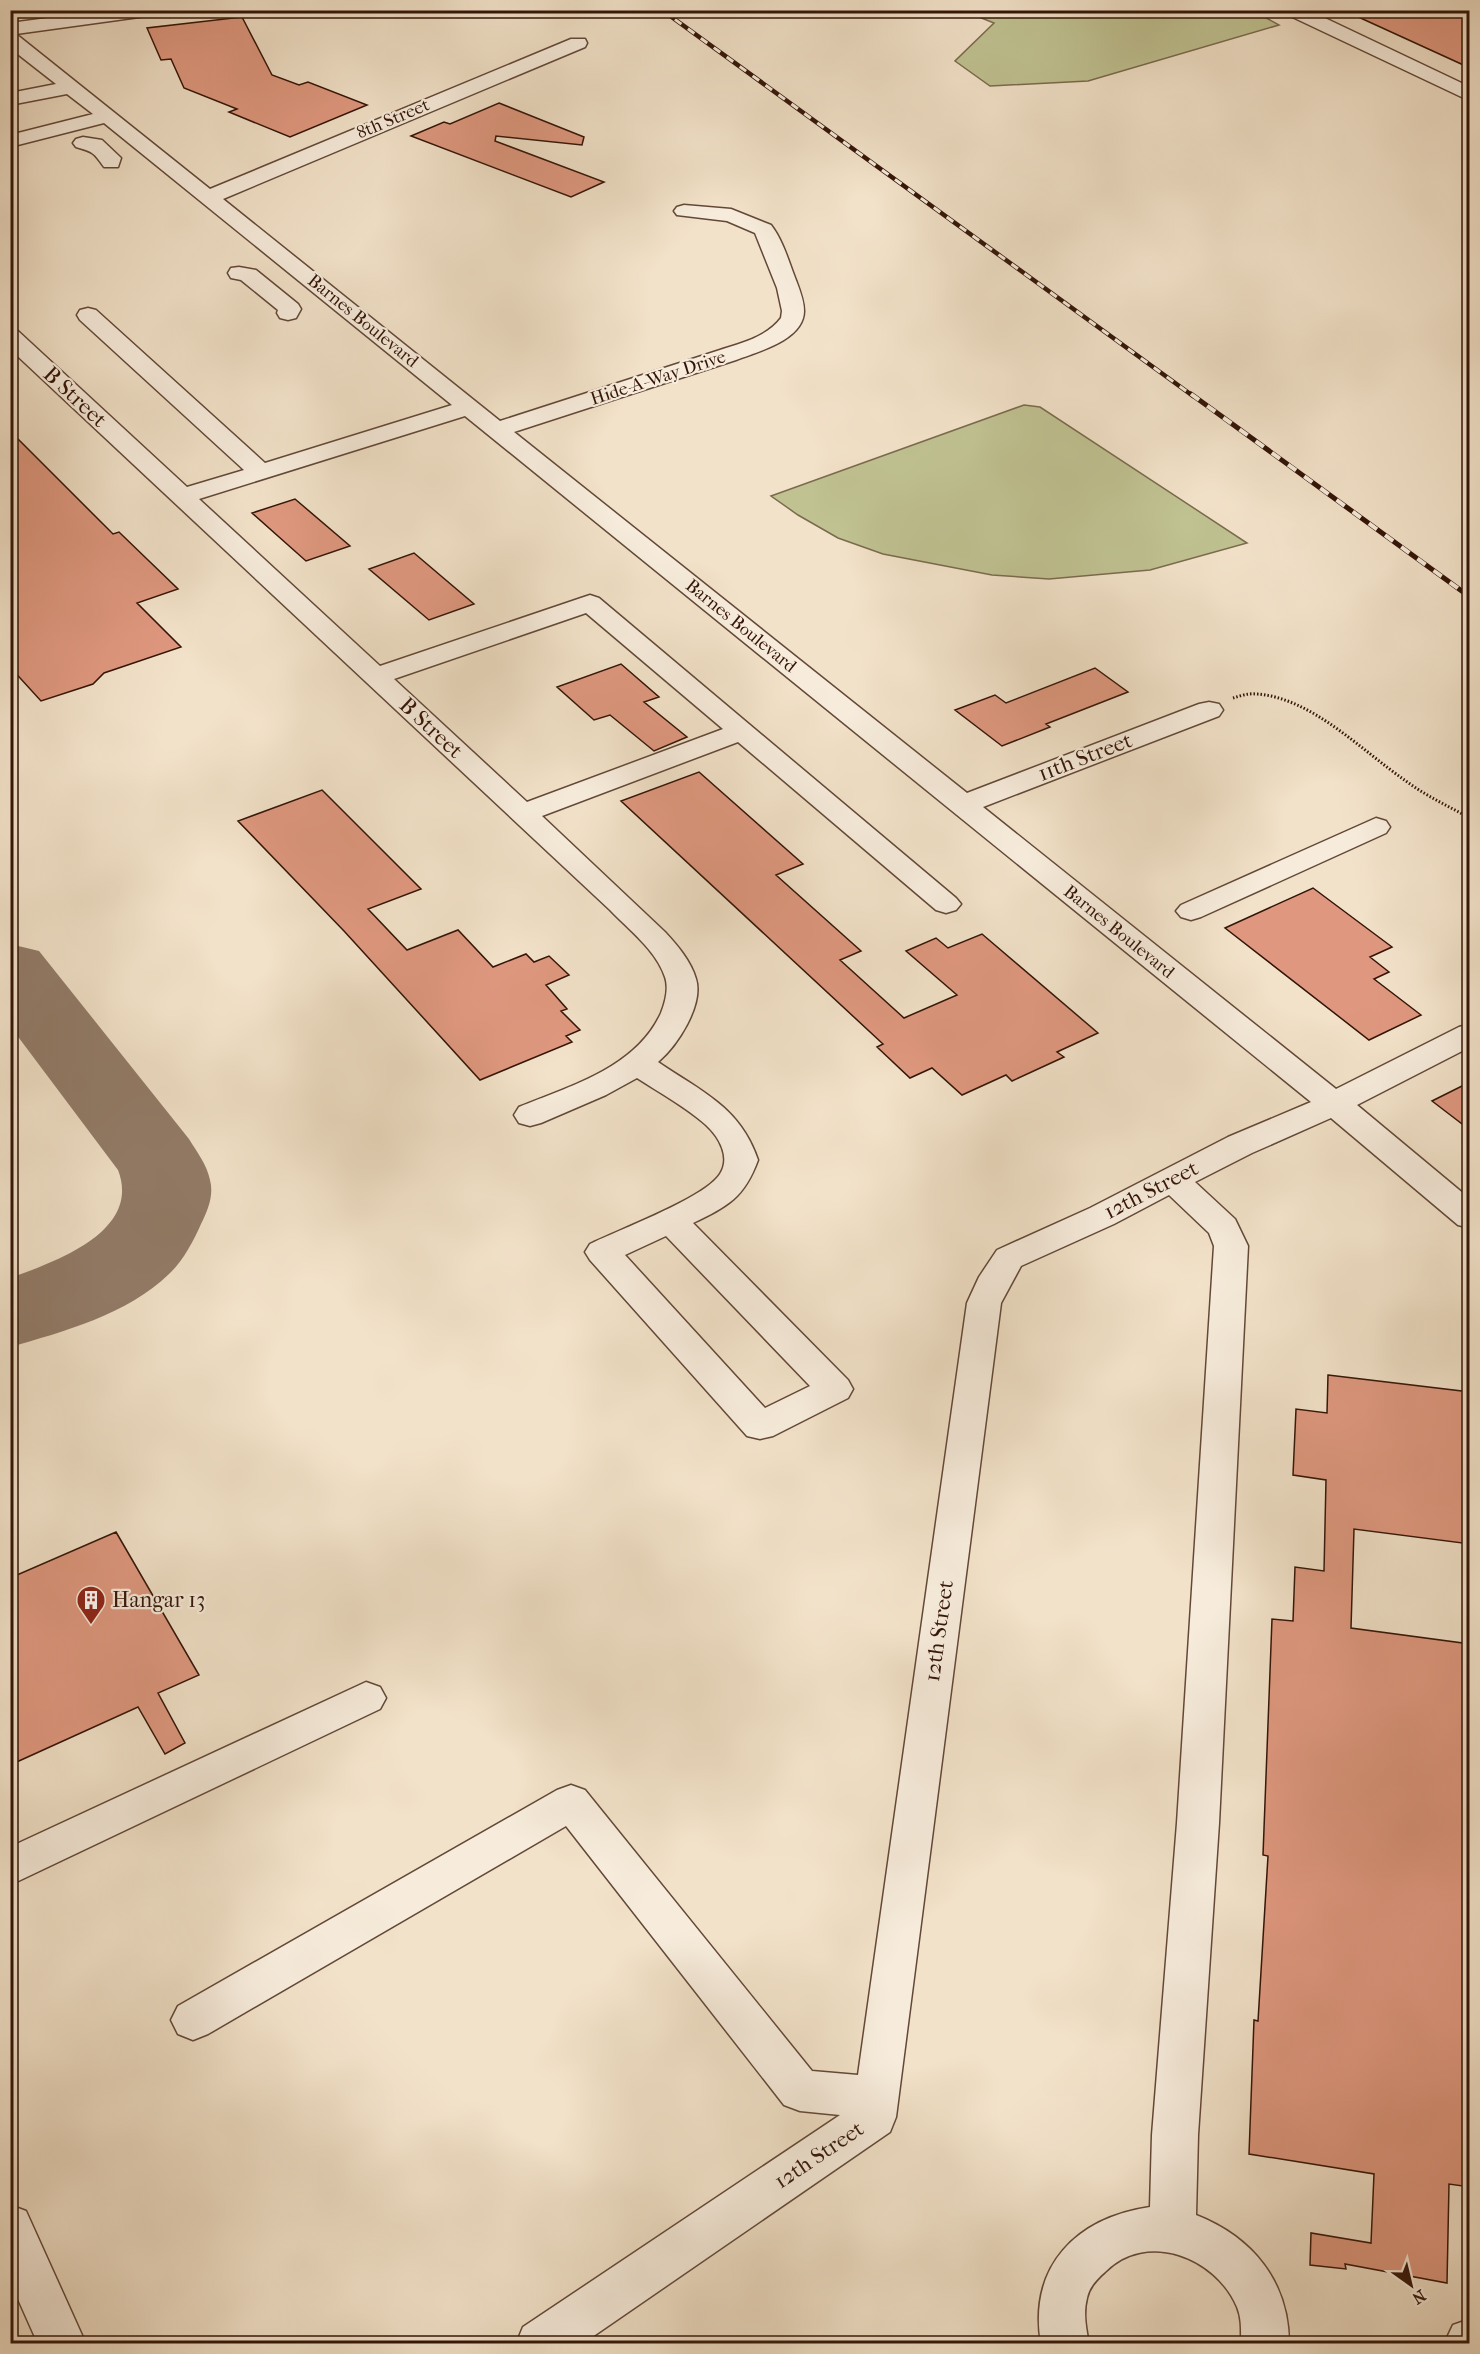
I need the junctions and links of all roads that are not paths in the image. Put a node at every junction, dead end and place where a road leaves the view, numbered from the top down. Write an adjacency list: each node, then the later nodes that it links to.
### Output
1 (154, 10): 3 (street)
2 (1292, 10): 7 (street)
3 (10, 29)
4 (10, 38): 6 (street, Barnes Boulevard)
5 (578, 43): 13 (street, 8th Street)
6 (72, 87): 8 (street); 9 (street, Barnes Boulevard)
7 (1470, 95)
8 (10, 99)
9 (109, 116): 10 (street); 13 (street, Barnes Boulevard)
10 (10, 141)
11 (83, 143): 12 (street)
12 (111, 163)
13 (209, 196): 19 (street, Barnes Boulevard)
14 (684, 211): 20 (street, Hide-A-Way Drive)
15 (239, 273): 16 (street)
16 (288, 313)
17 (88, 315): 21 (street)
18 (10, 336): 22 (street, B Street)
19 (470, 407): 20 (street, Barnes Boulevard); 21 (street)
20 (498, 429): 26 (street, Barnes Boulevard)
21 (261, 472): 22 (street)
22 (181, 497): 23 (street, B Street)
23 (375, 676): 25 (street); 27 (street, B Street)
24 (1209, 710): 26 (street, 11th Street)
25 (740, 732): 27 (street); 29 (street)
26 (962, 805): 33 (street, Barnes Boulevard)
27 (522, 814): 32 (street, B Street)
28 (1376, 827): 30 (street)
29 (946, 904)
30 (1191, 911)
31 (1470, 1034): 33 (street, 12th Street)
32 (639, 1064): 34 (street, B Street); 37 (street)
33 (1334, 1104): 35 (street, 12th Street); 36 (street, Barnes Boulevard)
34 (530, 1115)
35 (1173, 1180): 41 (street, 12th Street); 43 (street)
36 (1470, 1217)
37 (670, 1220): 37 (street)
38 (366, 1698): 39 (street)
39 (10, 1867)
40 (193, 2020): 41 (street)
41 (876, 2097): 45 (street, 12th Street)
42 (10, 2227): 44 (street)
43 (1172, 2230): 46 (street); 47 (street)
44 (62, 2343)
45 (540, 2343)
46 (1065, 2343)
47 (1266, 2343)

